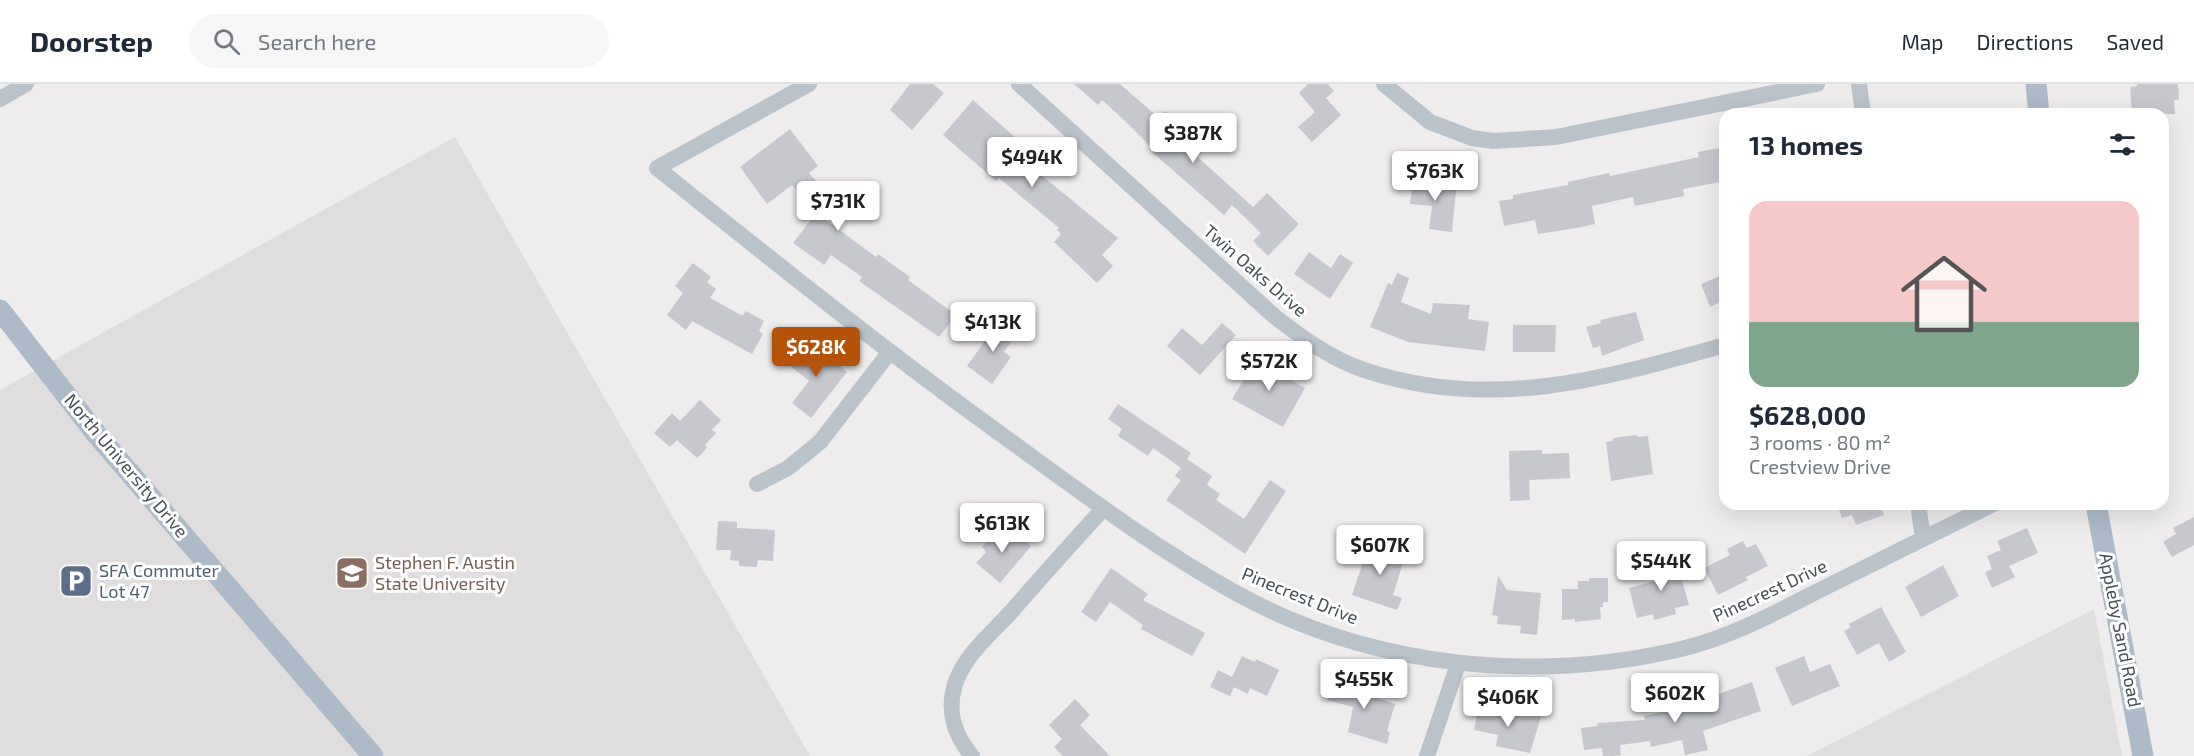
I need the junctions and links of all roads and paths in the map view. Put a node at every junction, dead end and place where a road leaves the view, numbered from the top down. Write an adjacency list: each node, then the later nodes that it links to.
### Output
1 (26, 84): 8 (street)
2 (809, 84): 13 (street, Pinecrest Drive)
3 (1019, 84): 12 (street, Twin Oaks Drive)
4 (1384, 84): 5 (street)
5 (1817, 84)
6 (1859, 84): 9 (street)
7 (2036, 84): 10 (main road)
8 (0, 99)
9 (1862, 108)
10 (2038, 108)
11 (0, 310): 21 (main road, North University Drive)
12 (1719, 347)
13 (889, 353): 14 (street); 15 (street, Pinecrest Drive)
14 (757, 484)
15 (1102, 509): 20 (street, Pinecrest Drive); 22 (street)
16 (1919, 510): 19 (street)
17 (1981, 510): 19 (street, Pinecrest Drive)
18 (2097, 510): 24 (main road, Appleby Sand Road)
19 (1923, 538): 20 (street, Pinecrest Drive)
20 (1458, 664): 23 (street)
21 (373, 756)
22 (972, 756)
23 (1427, 756)
24 (2143, 756)

